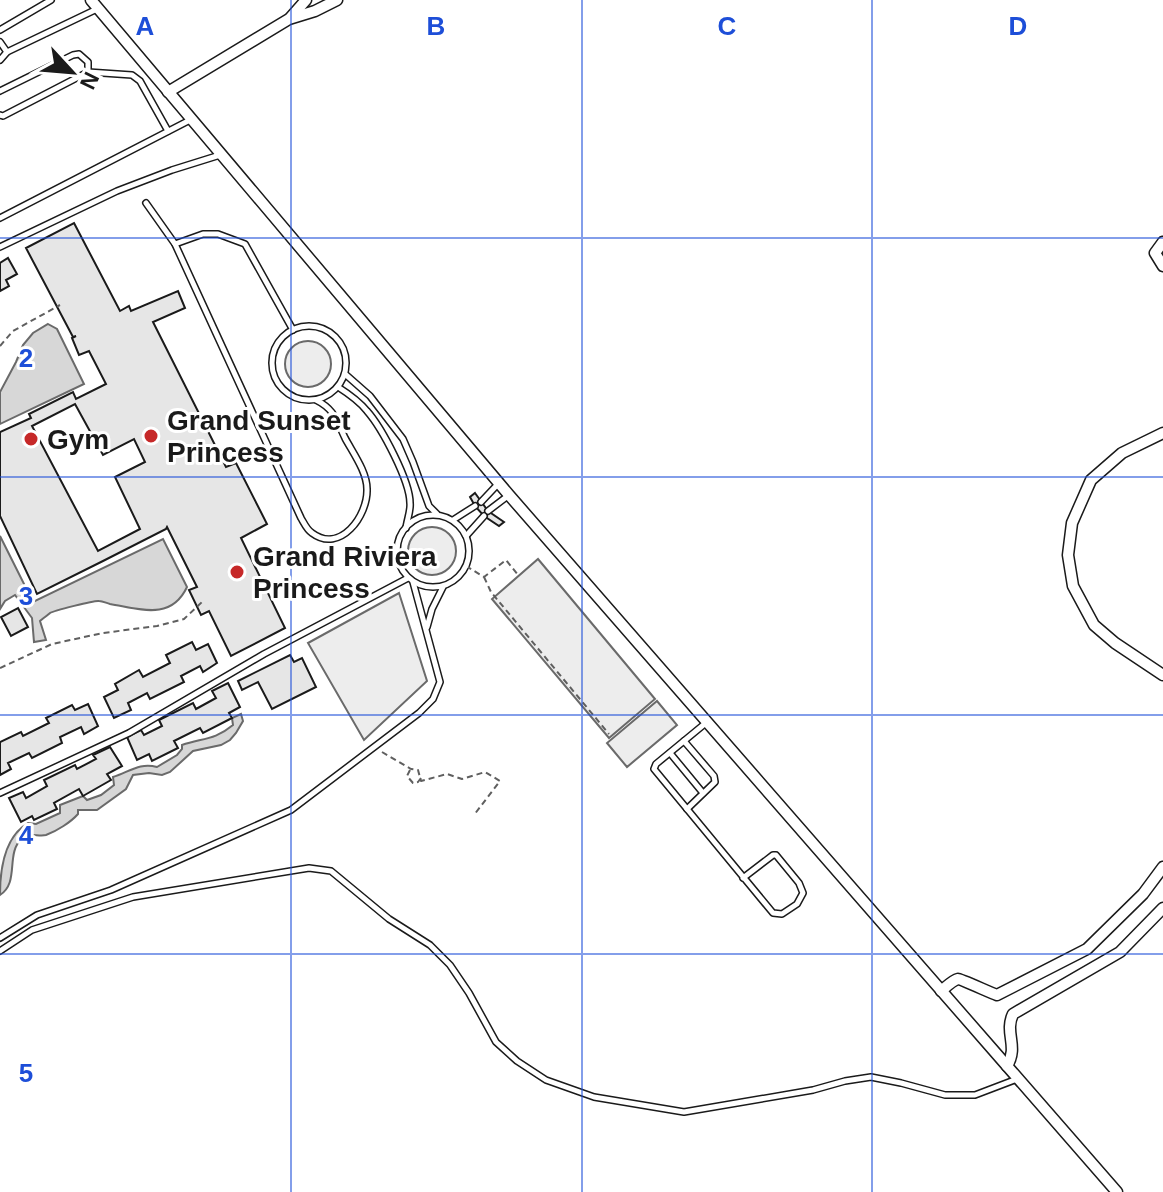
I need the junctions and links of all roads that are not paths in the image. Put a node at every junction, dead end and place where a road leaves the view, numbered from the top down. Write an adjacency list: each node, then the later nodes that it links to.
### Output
1 (51, 0): 7 (lane)
2 (308, 0): 5 (street); 6 (street)
3 (337, 0): 5 (street)
4 (95, 4): 9 (lane); 13 (street)
5 (315, 11): 6 (street)
6 (289, 19): 13 (street)
7 (0, 30)
8 (0, 42): 9 (lane)
9 (7, 52): 10 (lane)
10 (0, 60)
11 (88, 72): 12 (lane); 14 (lane); 16 (lane)
12 (0, 91)
13 (168, 92): 15 (street)
14 (0, 115)
15 (191, 119): 16 (lane); 17 (street)
16 (168, 131): 19 (lane)
17 (221, 155): 22 (lane); 29 (street)
18 (146, 203): 21 (lane)
19 (0, 218)
20 (1163, 242): 23 (street)
21 (175, 244): 24 (lane); 27 (lane)
22 (0, 247)
23 (1163, 266)
24 (293, 330): 25 (lane); 27 (lane)
25 (345, 374): 26 (lane); 31 (lane)
26 (338, 387): 27 (lane); 33 (lane)
27 (316, 400)
28 (1163, 433): 38 (street)
29 (499, 484): 30 (street); 32 (lane)
30 (509, 495): 34 (lane); 39 (street)
31 (438, 515): 32 (lane); 33 (lane)
32 (453, 520): 34 (lane)
33 (406, 528): 35 (lane)
34 (466, 536): 36 (lane)
35 (410, 580): 36 (lane); 37 (lane); 42 (lane)
36 (443, 587): 37 (lane)
37 (426, 628): 48 (lane)
38 (1163, 675)
39 (707, 722): 40 (lane); 50 (street)
40 (684, 741): 41 (lane); 43 (lane)
41 (670, 753): 43 (lane); 44 (lane)
42 (0, 793)
43 (703, 793): 44 (lane)
44 (687, 809): 46 (lane)
45 (1163, 867): 50 (street)
46 (743, 878): 46 (lane)
47 (1163, 908): 51 (street)
48 (0, 938)
49 (0, 951): 52 (lane)
50 (941, 991): 51 (street)
51 (1007, 1066): 52 (street)
52 (1018, 1078): 53 (street)
53 (1117, 1192)

